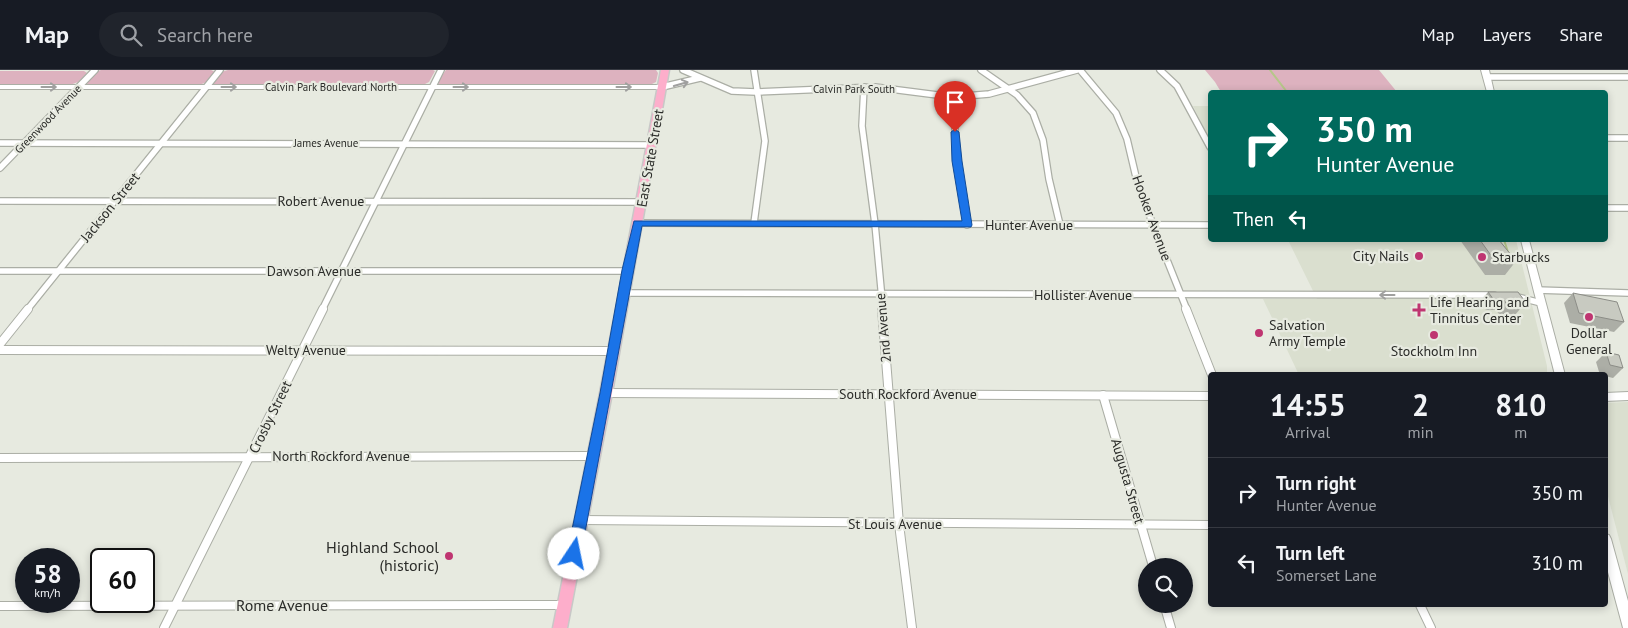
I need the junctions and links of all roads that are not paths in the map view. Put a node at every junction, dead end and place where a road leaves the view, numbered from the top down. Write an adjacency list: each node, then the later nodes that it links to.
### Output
1 (95, 70): 14 (street, Greenwood Avenue)
2 (220, 70): 15 (street, Jackson Street)
3 (441, 70): 16 (street, Crosby Street)
4 (665, 70): 17 (main road, East State Street)
5 (683, 70): 12 (street, Calvin Park South)
6 (754, 70): 21 (street)
7 (981, 70): 19 (street)
8 (1078, 70): 19 (street, Calvin Park South); 43 (street, Hooker Avenue)
9 (1160, 70): 29 (street)
10 (1486, 73): 11 (street); 20 (street)
11 (1628, 77)
12 (700, 78): 17 (street, one-way to 12); 21 (street, Calvin Park South)
13 (0, 87): 14 (street, Calvin Park Boulevard North, one-way to 14)
14 (78, 87): 15 (street, Calvin Park Boulevard North); 26 (street, Greenwood Avenue)
15 (208, 87): 16 (street, Calvin Park Boulevard North, one-way to 16); 27 (street, Jackson Street)
16 (432, 87): 17 (street, Calvin Park Boulevard North, one-way to 17); 28 (street, Crosby Street)
17 (662, 87): 30 (main road, East State Street)
18 (864, 87): 21 (street, Calvin Park South); 22 (street, Calvin Park South); 40 (street, 2nd Avenue)
19 (1010, 89): 22 (street, Calvin Park South); 42 (street)
20 (1490, 90)
21 (756, 92): 39 (street)
22 (953, 97): 41 (street)
23 (1608, 138): 24 (street)
24 (1628, 138)
25 (0, 143): 26 (street, James Avenue)
26 (26, 143): 27 (street, James Avenue); 31 (street, Greenwood Avenue)
27 (161, 143): 28 (street, James Avenue); 32 (street, Jackson Street)
28 (405, 143): 30 (street, James Avenue); 34 (street, Crosby Street)
29 (1208, 143)
30 (652, 145): 35 (main road, East State Street)
31 (0, 168)
32 (114, 200): 33 (street, Robert Avenue); 34 (street, Robert Avenue); 46 (street, Jackson Street)
33 (0, 201)
34 (377, 201): 35 (street, Robert Avenue); 49 (street, Crosby Street)
35 (642, 202): 38 (main road, East State Street)
36 (1608, 208): 37 (street)
37 (1628, 208)
38 (638, 223): 39 (street, Hunter Avenue); 47 (main road, East State Street)
39 (754, 223): 40 (street, Hunter Avenue)
40 (874, 224): 41 (street, Hunter Avenue); 53 (street, 2nd Avenue)
41 (967, 225): 42 (street, Hunter Avenue)
42 (1060, 225): 43 (street, Hunter Avenue)
43 (1153, 225): 44 (street, Hunter Avenue); 54 (street, Hooker Avenue)
44 (1208, 225)
45 (1525, 242): 50 (street)
46 (58, 270): 48 (street, Dawson Avenue); 49 (street, Dawson Avenue); 58 (street, Jackson Street)
47 (627, 270): 49 (street, Dawson Avenue); 52 (main road, East State Street)
48 (0, 271)
49 (342, 271): 60 (street, Crosby Street)
50 (1537, 290): 51 (street); 57 (street)
51 (1628, 292)
52 (624, 293): 53 (street, Hollister Avenue); 61 (main road, East State Street)
53 (881, 295): 54 (street, Hollister Avenue); 65 (street, 2nd Avenue)
54 (1181, 295): 55 (street, Hollister Avenue, one-way to 54); 62 (street, Hooker Avenue)
55 (1498, 295)
56 (1508, 295): 57 (street)
57 (1541, 303): 63 (street)
58 (0, 344)
59 (0, 350): 60 (street, Welty Avenue)
60 (302, 350): 61 (street, Welty Avenue); 71 (street, Crosby Street)
61 (613, 351): 64 (main road, East State Street)
62 (1211, 372)
63 (1559, 372)
64 (606, 393): 65 (street, South Rockford Avenue); 70 (main road, East State Street)
65 (889, 394): 66 (street, South Rockford Avenue); 74 (street, 2nd Avenue)
66 (1103, 395): 67 (street, South Rockford Avenue); 75 (street, Augusta Street)
67 (1208, 396)
68 (1628, 396): 69 (street)
69 (1608, 397)
70 (592, 456): 71 (street, North Rockford Avenue); 73 (main road, East State Street)
71 (250, 457): 72 (street, North Rockford Avenue); 80 (street, Crosby Street)
72 (0, 458)
73 (580, 520): 74 (street, St Louis Avenue); 81 (main road, East State Street)
74 (899, 524): 75 (street, St Louis Avenue); 88 (street, 2nd Avenue)
75 (1141, 524): 76 (street, St Louis Avenue); 78 (street, Augusta Street)
76 (1208, 525)
77 (1608, 548): 79 (street)
78 (1151, 558)
79 (1625, 600): 85 (street)
80 (175, 605): 81 (street, Rome Avenue); 82 (street, Rome Avenue); 86 (street, Crosby Street)
81 (564, 605): 87 (main road, East State Street)
82 (0, 606)
83 (1421, 607): 90 (street)
84 (1167, 613): 89 (street)
85 (1628, 624)
86 (164, 628)
87 (560, 628)
88 (912, 628)
89 (1171, 628)
90 (1431, 628)

